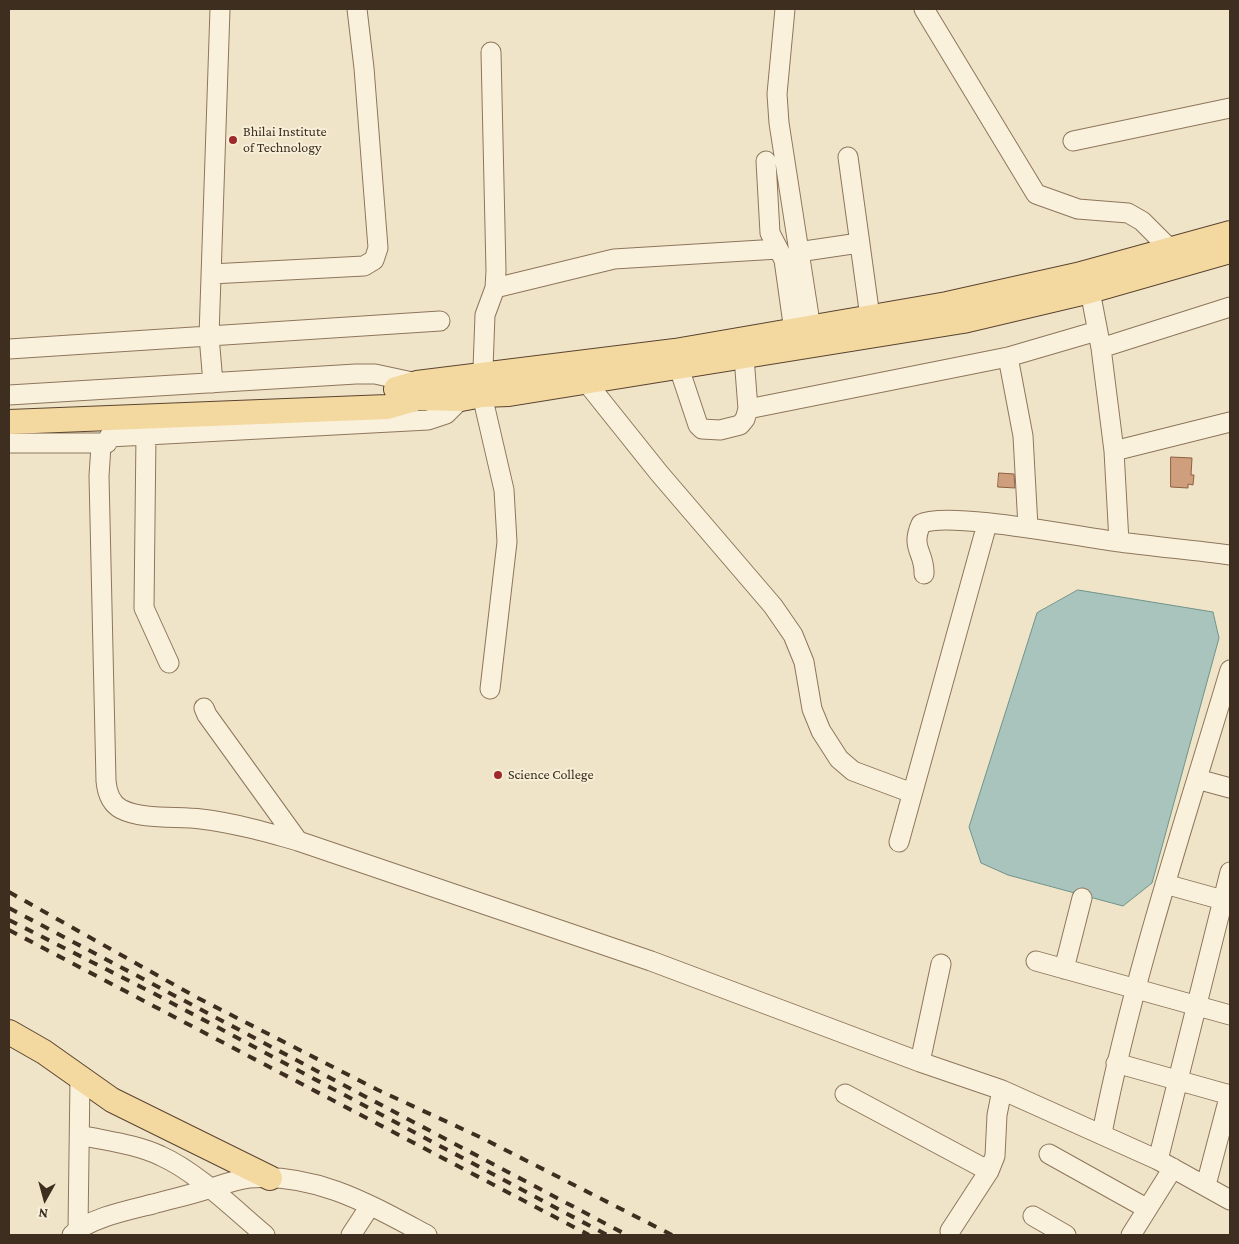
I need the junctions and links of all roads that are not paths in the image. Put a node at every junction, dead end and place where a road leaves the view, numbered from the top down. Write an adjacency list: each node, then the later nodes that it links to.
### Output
1 (220, 9): 16 (street)
2 (357, 9): 16 (street)
3 (785, 9): 15 (street)
4 (924, 9): 13 (street)
5 (491, 52): 17 (street)
6 (1230, 108): 7 (street)
7 (1073, 141)
8 (848, 157): 11 (street)
9 (766, 161): 12 (street)
10 (1230, 233): 13 (main road)
11 (859, 243): 15 (street); 20 (street)
12 (778, 249): 17 (street); 22 (street)
13 (1170, 249): 20 (main road)
14 (1230, 251): 18 (main road)
15 (798, 252): 22 (street)
16 (211, 274): 23 (street)
17 (495, 288): 32 (street)
18 (1090, 291): 24 (street); 26 (main road)
19 (1230, 307): 24 (street)
20 (870, 317): 22 (main road)
21 (440, 321): 23 (street)
22 (802, 330): 32 (main road)
23 (209, 336): 25 (street); 29 (street)
24 (1099, 340): 27 (street); 42 (street)
25 (9, 349)
26 (744, 357): 28 (main road); 35 (street)
27 (1008, 357): 35 (street); 44 (street)
28 (679, 368): 31 (main road); 35 (street)
29 (213, 382): 30 (street); 33 (street)
30 (417, 383): 32 (main road); 34 (main road)
31 (587, 383): 32 (main road); 54 (street)
32 (475, 390): 34 (main road); 39 (street); 50 (street)
33 (9, 395)
34 (386, 400): 36 (main road); 37 (main road)
35 (748, 409)
36 (9, 410)
37 (9, 422)
38 (1230, 422): 42 (street)
39 (146, 434): 41 (street); 48 (street)
40 (9, 443): 41 (street)
41 (107, 443): 55 (street)
42 (1114, 451): 45 (street)
43 (986, 524): 44 (street); 47 (street); 54 (street)
44 (1028, 527): 45 (street)
45 (1119, 542): 46 (street)
46 (1230, 554)
47 (924, 574)
48 (169, 663)
49 (1230, 670): 52 (street)
50 (490, 689)
51 (204, 708): 55 (street)
52 (1197, 779): 53 (street); 58 (street)
53 (1230, 788)
54 (912, 793): 56 (street)
55 (298, 841): 68 (street)
56 (899, 842)
57 (1230, 872): 60 (street)
58 (1165, 884): 60 (street); 64 (street)
59 (1082, 898): 63 (street)
60 (1227, 901): 65 (street)
61 (1036, 961): 63 (street)
62 (941, 964): 68 (street)
63 (1064, 969): 64 (street)
64 (1134, 989): 65 (street); 69 (street)
65 (1197, 1006): 66 (street); 71 (street)
66 (1230, 1016)
67 (9, 1032): 70 (main road)
68 (920, 1062): 72 (street)
69 (1116, 1063): 71 (street); 75 (street)
70 (80, 1080): 76 (street); 80 (main road)
71 (1178, 1080): 74 (street); 78 (street)
72 (1002, 1090): 75 (street); 79 (street)
73 (845, 1094): 79 (street)
74 (1230, 1095): 81 (street)
75 (1102, 1133): 78 (street)
76 (80, 1135): 82 (street); 88 (street)
77 (1049, 1154): 85 (street)
78 (1165, 1164): 81 (street); 85 (street)
79 (989, 1171): 87 (street)
80 (270, 1178): 82 (street); 84 (street)
81 (1206, 1185): 83 (street)
82 (208, 1189): 88 (street); 89 (street)
83 (1230, 1200)
84 (370, 1206): 90 (street); 91 (street)
85 (1146, 1208): 93 (street)
86 (1033, 1216): 92 (street)
87 (950, 1231)
88 (75, 1232)
89 (266, 1235)
90 (351, 1235)
91 (427, 1235)
92 (1066, 1235)
93 (1131, 1235)

